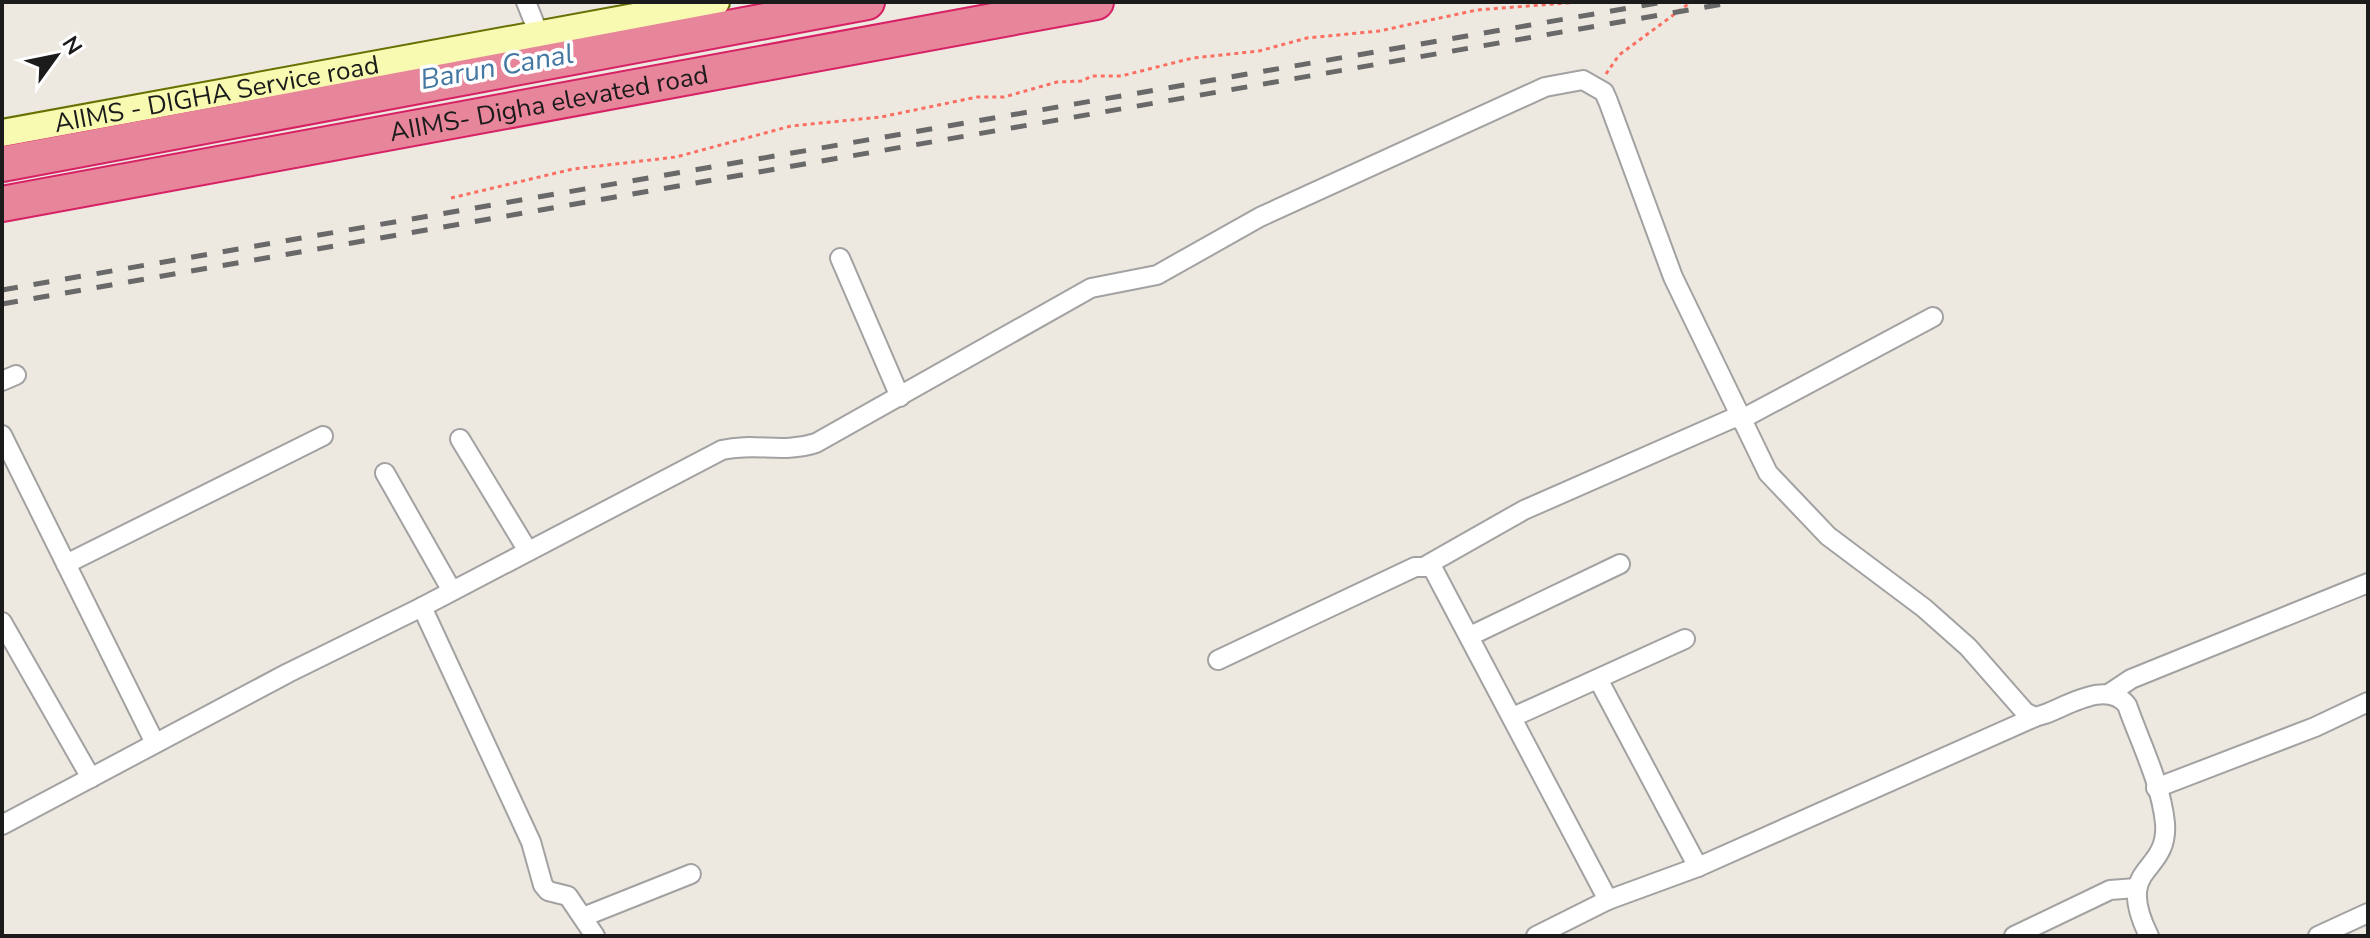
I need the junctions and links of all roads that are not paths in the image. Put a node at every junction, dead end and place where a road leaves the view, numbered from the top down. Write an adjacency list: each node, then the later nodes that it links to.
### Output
1 (526, 2): 5 (street)
2 (716, 2): 5 (main road, AIIMS - DIGHA Service road)
3 (867, 2): 7 (highway, AIIMS- Digha elevated road)
4 (1096, 2): 8 (highway, AIIMS- Digha elevated road)
5 (538, 32): 6 (main road, AIIMS - DIGHA Service road)
6 (2, 133)
7 (2, 164)
8 (2, 204)
9 (840, 258): 11 (street)
10 (1933, 317): 12 (street)
11 (900, 397): 12 (street); 17 (street)
12 (1739, 418): 20 (street); 32 (street)
13 (2, 435): 18 (street)
14 (323, 436): 18 (street)
15 (460, 439): 17 (street)
16 (385, 473): 22 (street)
17 (528, 551): 22 (street)
18 (66, 564): 33 (street)
19 (1620, 564): 25 (street)
20 (1427, 565): 25 (street); 27 (street)
21 (2368, 583): 29 (street)
22 (452, 591): 23 (street)
23 (422, 607): 33 (street); 42 (street)
24 (2, 622): 34 (street)
25 (1470, 636): 31 (street)
26 (1685, 639): 28 (street)
27 (1218, 660)
28 (1598, 679): 31 (street); 37 (street)
29 (2110, 693): 32 (street); 35 (street)
30 (2368, 702): 35 (street)
31 (1513, 717): 40 (street)
32 (2035, 717): 37 (street)
33 (155, 743): 34 (street)
34 (91, 778): 36 (street)
35 (2156, 788): 39 (street)
36 (2, 825)
37 (1698, 867): 40 (street)
38 (691, 874): 42 (street)
39 (2136, 888): 45 (street); 46 (street)
40 (1608, 900): 44 (street)
41 (2368, 913): 47 (street)
42 (583, 917): 43 (street)
43 (595, 936)
44 (1536, 936)
45 (2014, 936)
46 (2149, 936)
47 (2318, 936)

